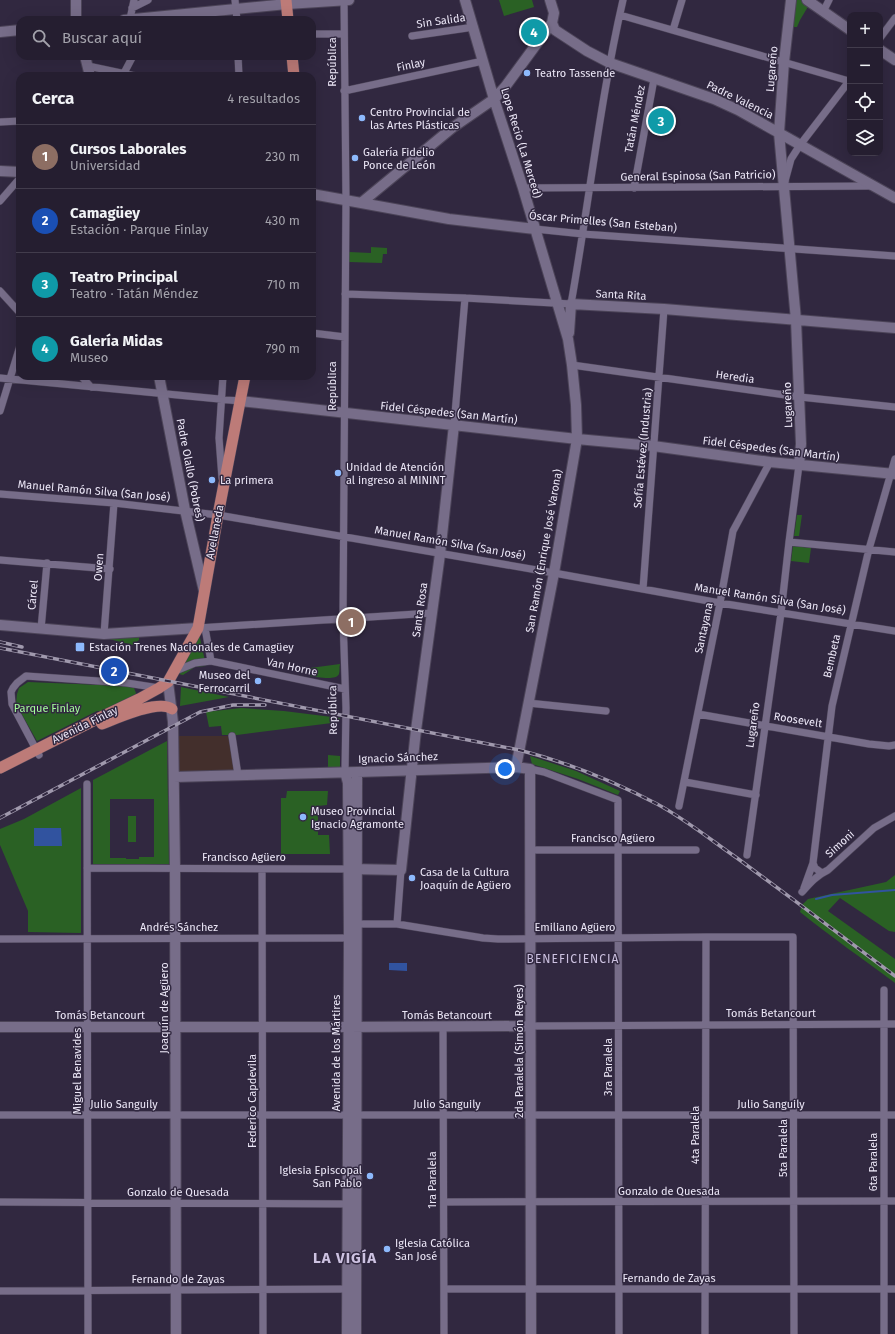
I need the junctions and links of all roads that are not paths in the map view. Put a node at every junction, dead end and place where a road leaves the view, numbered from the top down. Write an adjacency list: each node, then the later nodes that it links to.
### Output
1 (76, 0): 17 (street)
2 (134, 0): 14 (street)
3 (148, 0): 14 (street)
4 (345, 0): 12 (street); 30 (street, República)
5 (465, 0): 24 (street, Lope Recio (La Merced))
6 (550, 0): 23 (street)
7 (623, 0): 16 (street)
8 (682, 0): 27 (street)
9 (791, 0): 40 (street, Lugareño)
10 (807, 0): 15 (street)
11 (830, 0): 15 (street)
12 (287, 2): 13 (street); 21 (main road)
13 (236, 4): 19 (street); 20 (street)
14 (132, 8): 18 (street)
15 (823, 12): 25 (street)
16 (620, 15): 27 (street); 41 (street)
17 (76, 16)
18 (129, 16)
19 (170, 16)
20 (237, 16)
21 (288, 16)
22 (895, 18): 31 (street)
23 (552, 24): 41 (street, Padre Valencia); 51 (street)
24 (474, 28): 32 (street, Sin Salida); 39 (street, Lope Recio (La Merced))
25 (847, 28)
26 (16, 30): 28 (street)
27 (673, 30): 40 (street)
28 (0, 32)
29 (316, 34): 30 (street)
30 (344, 34): 50 (street, República)
31 (883, 34)
32 (412, 36)
33 (883, 52): 38 (street)
34 (86, 60): 42 (street)
35 (131, 60): 44 (street)
36 (238, 60): 45 (street)
37 (292, 60): 46 (main road)
38 (895, 60)
39 (483, 61): 50 (street, Finlay); 51 (street, Lope Recio (La Merced))
40 (784, 62): 48 (street); 54 (street, Lugareño)
41 (610, 63): 47 (street, Padre Valencia); 62 (street)
42 (89, 71): 43 (street)
43 (101, 72)
44 (125, 72)
45 (239, 72)
46 (294, 72)
47 (654, 79): 54 (street, Padre Valencia); 63 (street, Tatán Méndez)
48 (847, 79)
49 (847, 84): 55 (street)
50 (344, 92): 66 (street, República)
51 (494, 99): 61 (street, Lope Recio (La Merced)); 68 (street)
52 (16, 121): 53 (street)
53 (0, 122)
54 (779, 133): 55 (street, Padre Valencia); 59 (street, Lugareño)
55 (800, 145): 59 (street); 60 (street, Padre Valencia)
56 (0, 171): 57 (street)
57 (16, 172)
58 (16, 183): 67 (street)
59 (784, 185): 60 (street, General Espinosa (San Patricio)); 63 (street, General Espinosa (San Patricio)); 71 (street, Lugareño)
60 (874, 186): 65 (street, Padre Valencia)
61 (523, 188): 62 (street, General Espinosa (San Patricio)); 69 (street, Lope Recio (La Merced))
62 (590, 188): 63 (street, General Espinosa (San Patricio)); 70 (street)
63 (634, 188)
64 (316, 195): 66 (street, Óscar Primelles (San Esteban))
65 (895, 198)
66 (346, 200): 68 (street, Óscar Primelles (San Esteban)); 74 (street, República)
67 (0, 201)
68 (361, 203): 69 (street, Óscar Primelles (San Esteban))
69 (535, 229): 70 (street, Óscar Primelles (San Esteban)); 76 (street, Lope Recio (La Merced))
70 (584, 234): 71 (street, Óscar Primelles (San Esteban)); 77 (street)
71 (790, 248): 72 (street, Óscar Primelles (San Esteban)); 80 (street, Lugareño)
72 (895, 256)
73 (0, 291): 78 (street)
74 (345, 294): 75 (street, Santa Rita); 83 (street, República)
75 (464, 298): 76 (street, Santa Rita); 104 (street, Santa Rosa)
76 (558, 304): 77 (street, Santa Rita); 84 (street, Lope Recio (La Merced))
77 (571, 304): 79 (street, Santa Rita); 84 (street)
78 (16, 309)
79 (664, 309): 80 (street, Santa Rita); 88 (street, Sofía Estévez (Industria))
80 (796, 320): 81 (street, Santa Rita); 98 (street, Lugareño)
81 (895, 328)
82 (316, 333): 83 (street)
83 (345, 337): 103 (street, República)
84 (568, 339): 86 (street, San Ramón (Enrique José Varona))
85 (16, 359): 89 (street)
86 (572, 365): 88 (street, Heredia); 105 (street, San Ramón (Enrique José Varona))
87 (0, 378): 89 (street, Fidel Céspedes (San Martín))
88 (660, 378): 98 (street, Heredia); 106 (street, Sofía Estévez (Industria))
89 (10, 379): 90 (street, Fidel Céspedes (San Martín)); 102 (street)
90 (16, 380)
91 (20, 380): 96 (street, Fidel Céspedes (San Martín))
92 (85, 380): 96 (street)
93 (160, 380): 97 (street, Padre Olallo (Pobres))
94 (223, 380): 99 (street)
95 (244, 380): 100 (main road, Avellaneda)
96 (91, 387): 97 (street, Fidel Céspedes (San Martín))
97 (163, 394): 99 (street, Fidel Céspedes (San Martín)); 114 (street, Padre Olallo (Pobres))
98 (800, 396): 101 (street, Heredia); 109 (street, Lugareño)
99 (221, 399): 100 (street, Fidel Céspedes (San Martín)); 111 (street)
100 (240, 401): 103 (street, Fidel Céspedes (San Martín)); 111 (main road, Avellaneda)
101 (895, 407)
102 (0, 411)
103 (344, 413): 104 (street, Fidel Céspedes (San Martín)); 116 (street, República)
104 (454, 425): 105 (street, Fidel Céspedes (San Martín)); 120 (street, Santa Rosa)
105 (577, 439): 106 (street, Fidel Céspedes (San Martín)); 124 (street, San Ramón (Enrique José Varona))
106 (653, 446): 108 (street, Fidel Céspedes (San Martín)); 125 (street, Sofía Estévez (Industria))
107 (895, 459): 110 (street, Bembeta)
108 (770, 462): 109 (street, Fidel Céspedes (San Martín)); 127 (street, Santayana)
109 (799, 465): 110 (street, Fidel Céspedes (San Martín)); 117 (street, Lugareño)
110 (892, 474): 118 (street, Bembeta)
111 (223, 490): 115 (main road, Avellaneda)
112 (0, 494): 113 (street, Manuel Ramón Silva (San José))
113 (114, 503): 114 (street, Manuel Ramón Silva (San José)); 123 (street, Owen)
114 (185, 510): 115 (street, Manuel Ramón Silva (San José)); 126 (street, Padre Olallo (Pobres))
115 (218, 515): 116 (street, Manuel Ramón Silva (San José)); 126 (main road, Avellaneda)
116 (344, 536): 120 (street, Manuel Ramón Silva (San José)); 130 (street, República)
117 (789, 542): 118 (street); 129 (street, Lugareño)
118 (869, 550): 119 (street); 131 (street, Bembeta)
119 (895, 552)
120 (440, 554): 124 (street, Manuel Ramón Silva (San José)); 128 (street, Santa Rosa)
121 (0, 560): 122 (street)
122 (47, 564): 123 (street); 134 (street, Cárcel)
123 (110, 569): 136 (street, Owen)
124 (554, 572): 125 (street, Manuel Ramón Silva (San José)); 142 (street, San Ramón (Enrique José Varona))
125 (643, 589): 127 (street, Manuel Ramón Silva (San José))
126 (204, 591): 133 (main road, Avellaneda)
127 (720, 603): 129 (street, Manuel Ramón Silva (San José)); 145 (street, Santayana)
128 (432, 613): 130 (street); 153 (street, Santa Rosa)
129 (781, 613): 131 (street, Manuel Ramón Silva (San José)); 146 (street, Lugareño)
130 (343, 618): 133 (street); 140 (street, República)
131 (850, 624): 135 (street, Manuel Ramón Silva (San José)); 148 (street, Bembeta)
132 (0, 625): 134 (street)
133 (202, 628): 136 (street); 137 (street); 138 (main road, Avellaneda)
134 (41, 629): 136 (street)
135 (895, 631)
136 (104, 634)
137 (211, 661): 138 (street, Van Horne); 140 (street, Van Horne)
138 (167, 681): 139 (street); 141 (main road, Avenida Finlay); 143 (street, Joaquín de Agüero)
139 (138, 685): 141 (street); 150 (street)
140 (345, 689): 155 (street, República)
141 (140, 699): 150 (main road, Avenida Finlay)
142 (528, 703): 144 (street); 151 (street, San Ramón (Enrique José Varona))
143 (172, 709): 150 (main road, Avenida Finlay); 159 (street, Joaquín de Agüero)
144 (606, 711)
145 (698, 714): 146 (street, Roosevelt); 160 (street, Santayana)
146 (765, 726): 148 (street, Roosevelt); 163 (street, Lugareño)
147 (232, 736): 157 (street)
148 (827, 736): 149 (street, Roosevelt); 171 (street, Bembeta)
149 (895, 744)
150 (42, 750): 152 (main road, Avenida Finlay); 158 (main road, Avenida Finlay)
151 (516, 767): 153 (street, Ignacio Sánchez); 154 (street, Ignacio Sánchez)
152 (0, 768)
153 (412, 769): 156 (street, Ignacio Sánchez); 176 (street, Santa Rosa)
154 (530, 769): 164 (street, Ignacio Sánchez); 167 (street, 2da Paralela (Simón Reyes))
155 (346, 772): 156 (street, Ignacio Sánchez); 157 (street, Ignacio Sánchez); 161 (street, Avenida de los Mártires)
156 (357, 772): 161 (street, Avenida de los Mártires)
157 (238, 775): 159 (street, Ignacio Sánchez)
158 (0, 776)
159 (174, 777): 173 (street, Joaquín de Agüero)
160 (685, 782): 163 (street); 165 (street, Santayana)
161 (352, 783): 175 (street, Avenida de los Mártires)
162 (87, 784): 172 (street, Miguel Benavides)
163 (756, 795): 170 (street, Lugareño)
164 (618, 800): 168 (street, 3ra Paralela)
165 (679, 806)
166 (895, 816): 177 (street, Simoni)
167 (530, 850): 168 (street, Francisco Agüero); 187 (street, 2da Paralela (Simón Reyes))
168 (618, 850): 169 (street, Francisco Agüero); 188 (street, 3ra Paralela)
169 (696, 850)
170 (747, 855)
171 (813, 863): 177 (street); 178 (street, Bembeta)
172 (87, 868): 173 (street, Francisco Agüero); 183 (street, Miguel Benavides)
173 (175, 868): 174 (street, Francisco Agüero); 184 (street, Joaquín de Agüero)
174 (262, 869): 175 (street, Francisco Agüero); 185 (street, Federico Capdevila)
175 (353, 869): 176 (street, Francisco Agüero); 179 (street, Avenida de los Mártires); 186 (street, Avenida de los Mártires)
176 (401, 870): 180 (street, Santa Rosa)
177 (822, 873): 178 (street, Simoni)
178 (802, 892)
179 (357, 924): 180 (street, Emiliano Agüero); 186 (street, Avenida de los Mártires)
180 (397, 924): 187 (street, Emiliano Agüero)
181 (706, 937): 182 (street, Emiliano Agüero); 188 (street, Emiliano Agüero); 194 (street, 4ta Paralela)
182 (793, 937): 195 (street, 5ta Paralela)
183 (87, 938): 184 (street, Andrés Sánchez); 189 (street, Andrés Sánchez); 196 (street, Miguel Benavides)
184 (176, 938): 185 (street, Andrés Sánchez); 199 (street, Joaquín de Agüero)
185 (262, 938): 186 (street, Andrés Sánchez); 200 (street, Federico Capdevila)
186 (353, 938): 201 (street, Avenida de los Mártires)
187 (530, 938): 188 (street, Emiliano Agüero); 197 (street, 2da Paralela (Simón Reyes))
188 (618, 938): 193 (street, 3ra Paralela)
189 (0, 939)
190 (884, 990): 191 (street, 6ta Paralela)
191 (884, 1024): 192 (street, Tomás Betancourt); 195 (street, Tomás Betancourt); 203 (street, 6ta Paralela)
192 (895, 1024)
193 (619, 1025): 194 (street, Tomás Betancourt); 197 (street, Tomás Betancourt); 210 (street, 3ra Paralela)
194 (706, 1025): 195 (street, Tomás Betancourt); 211 (street, 4ta Paralela)
195 (794, 1025): 212 (street, 5ta Paralela)
196 (88, 1026): 198 (street, Tomás Betancourt); 199 (street, Tomás Betancourt); 205 (street, Miguel Benavides)
197 (531, 1026): 202 (street, Tomás Betancourt); 209 (street, 2da Paralela (Simón Reyes))
198 (0, 1027)
199 (176, 1027): 200 (street, Tomás Betancourt); 206 (street, Joaquín de Agüero)
200 (262, 1027): 201 (street, Tomás Betancourt); 214 (street, Federico Capdevila)
201 (352, 1027): 202 (street, Tomás Betancourt); 207 (street, Avenida de los Mártires)
202 (443, 1027): 208 (street, 1ra Paralela)
203 (884, 1114): 212 (street, Julio Sanguily); 213 (street, Julio Sanguily); 216 (street, 6ta Paralela)
204 (0, 1115): 205 (street, Julio Sanguily)
205 (88, 1115): 206 (street, Julio Sanguily); 223 (street, Miguel Benavides)
206 (176, 1115): 214 (street, Julio Sanguily); 224 (street, Joaquín de Agüero)
207 (352, 1115): 208 (street, Julio Sanguily); 214 (street, Julio Sanguily); 226 (street, Avenida de los Mártires)
208 (443, 1115): 209 (street, Julio Sanguily); 219 (street, 1ra Paralela)
209 (531, 1115): 210 (street, Julio Sanguily); 220 (street, 2da Paralela (Simón Reyes))
210 (619, 1115): 211 (street, Julio Sanguily); 221 (street, 3ra Paralela)
211 (706, 1115): 212 (street, Julio Sanguily); 222 (street, 4ta Paralela)
212 (794, 1115): 215 (street, 5ta Paralela)
213 (895, 1115)
214 (263, 1116): 225 (street, Federico Capdevila)
215 (794, 1201): 216 (street, Gonzalo de Quesada); 222 (street, Gonzalo de Quesada); 228 (street, 5ta Paralela)
216 (884, 1201): 217 (street, Gonzalo de Quesada); 233 (street, 6ta Paralela)
217 (895, 1201)
218 (0, 1202): 223 (street, Gonzalo de Quesada)
219 (444, 1202): 220 (street, Gonzalo de Quesada); 230 (street, 1ra Paralela)
220 (531, 1202): 221 (street, Gonzalo de Quesada); 231 (street, 2da Paralela (Simón Reyes))
221 (619, 1202): 222 (street, Gonzalo de Quesada); 227 (street, 3ra Paralela)
222 (706, 1202): 232 (street, 4ta Paralela)
223 (88, 1203): 224 (street, Gonzalo de Quesada); 238 (street, Miguel Benavides)
224 (176, 1203): 225 (street, Gonzalo de Quesada); 235 (street, Joaquín de Agüero)
225 (264, 1204): 226 (street, Gonzalo de Quesada); 236 (street, Federico Capdevila)
226 (352, 1204): 229 (street, Avenida de los Mártires)
227 (619, 1288): 231 (street, Fernando de Zayas); 232 (street, Fernando de Zayas); 246 (street, 3ra Paralela)
228 (794, 1288): 232 (street, Fernando de Zayas); 233 (street, Fernando de Zayas); 248 (street, 5ta Paralela)
229 (352, 1289): 236 (street, Fernando de Zayas); 242 (street, Avenida de los Mártires); 243 (street, Avenida de los Mártires)
230 (444, 1289): 231 (street, Fernando de Zayas); 244 (street, 1ra Paralela)
231 (531, 1289): 245 (street, 2da Paralela (Simón Reyes))
232 (705, 1289): 247 (street, 4ta Paralela)
233 (884, 1289): 234 (street, Fernando de Zayas); 249 (street, 6ta Paralela)
234 (895, 1289)
235 (176, 1290): 236 (street, Fernando de Zayas); 238 (street, Fernando de Zayas); 240 (street, Joaquín de Agüero)
236 (263, 1290): 241 (street, Federico Capdevila)
237 (0, 1291): 238 (street, Fernando de Zayas)
238 (87, 1291): 239 (street, Miguel Benavides)
239 (88, 1334)
240 (176, 1334)
241 (263, 1334)
242 (347, 1334)
243 (356, 1334)
244 (444, 1334)
245 (531, 1334)
246 (619, 1334)
247 (705, 1334)
248 (794, 1334)
249 (884, 1334)

